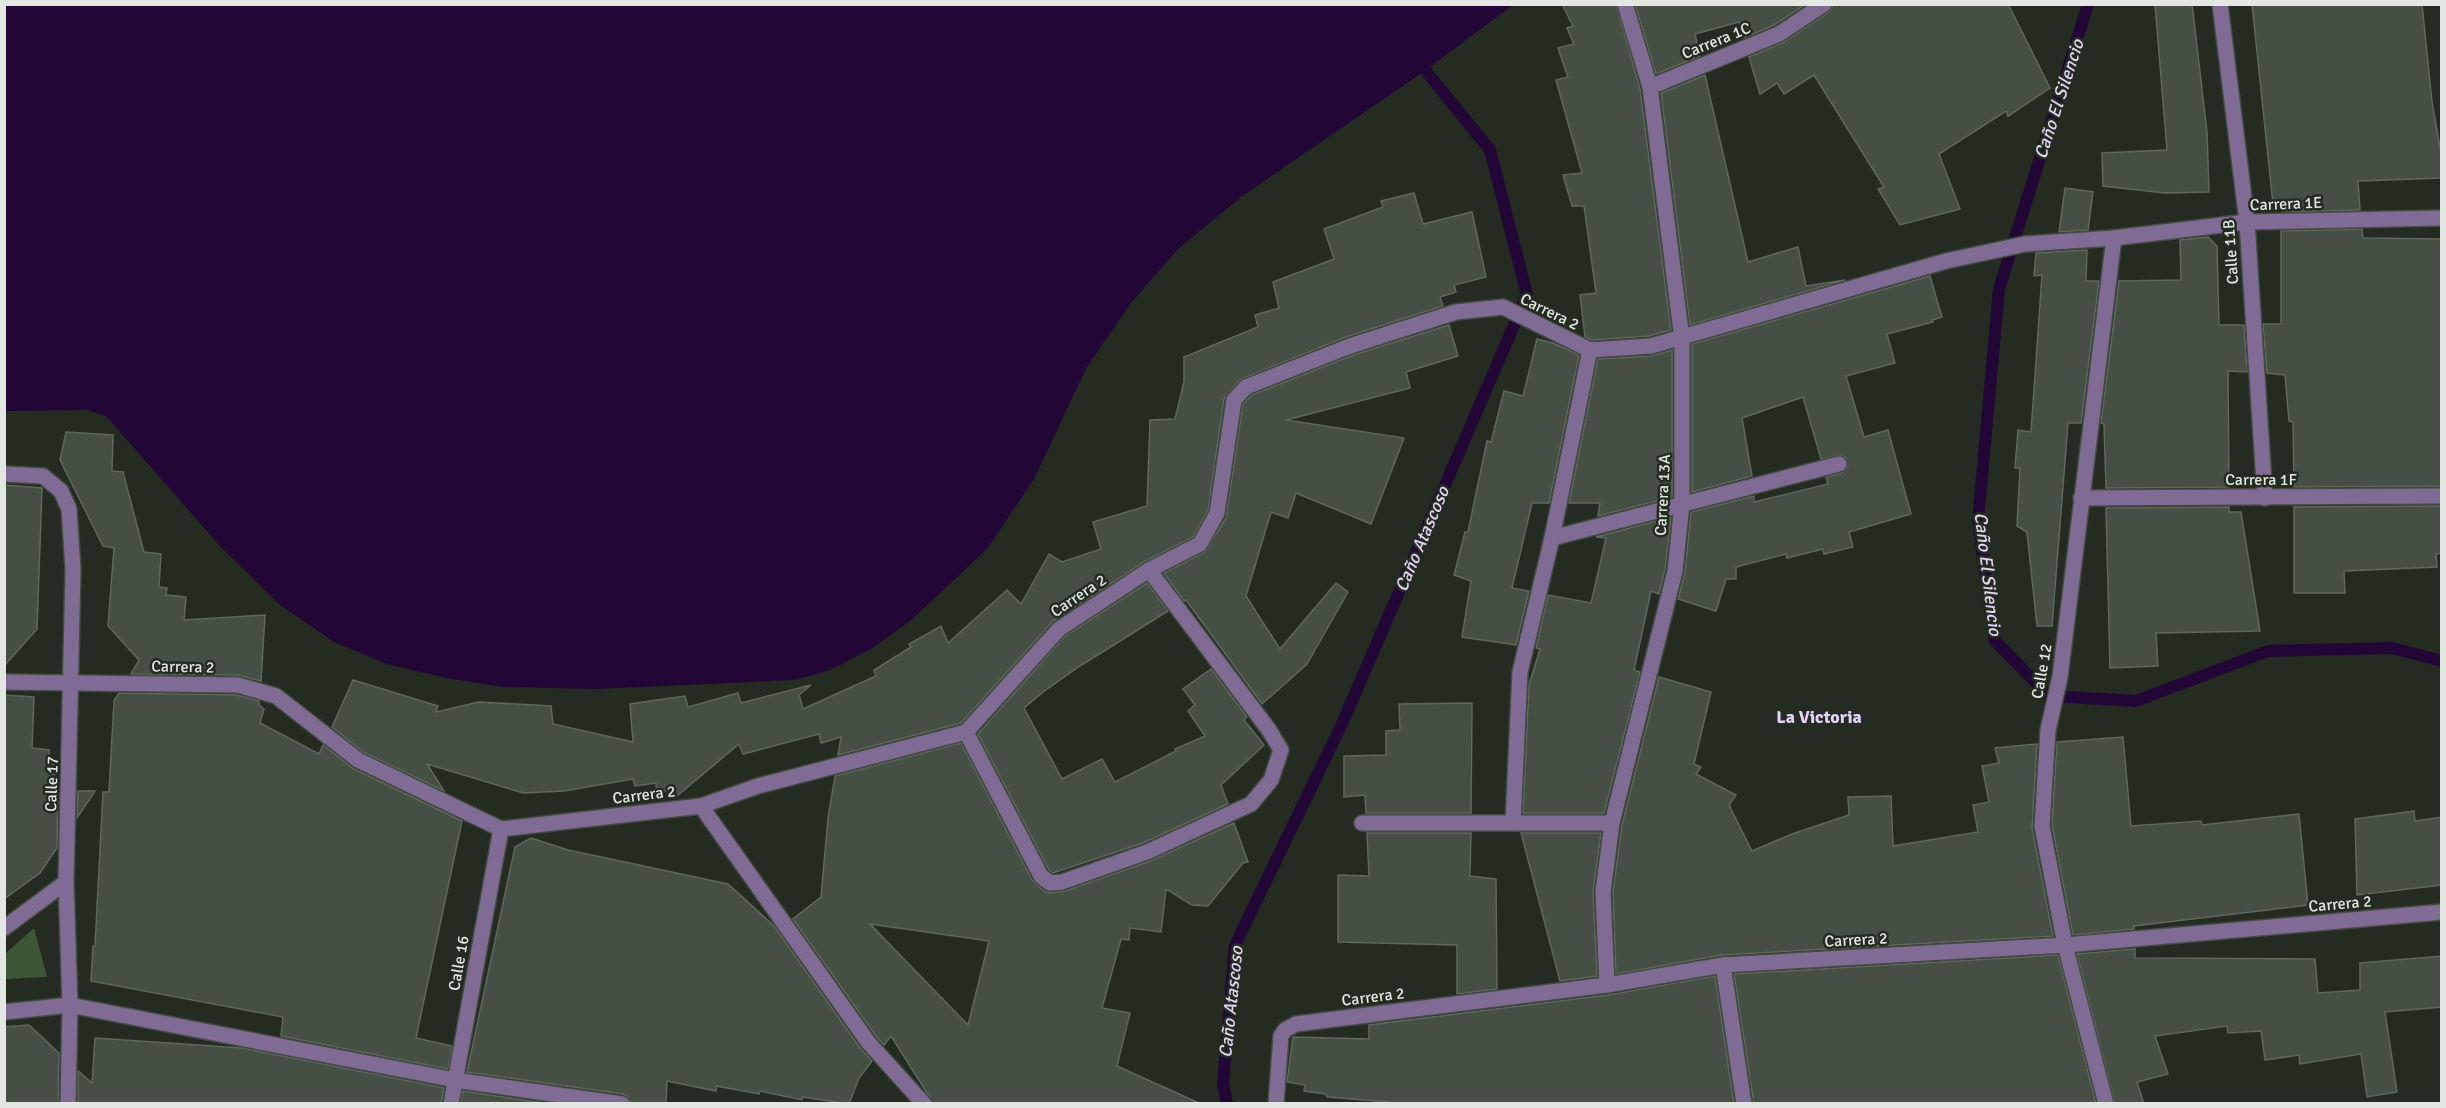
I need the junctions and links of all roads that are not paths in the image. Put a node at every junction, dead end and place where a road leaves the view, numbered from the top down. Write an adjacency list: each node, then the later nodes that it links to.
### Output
1 (1625, 4): 4 (street, Carrera 13A)
2 (1824, 4): 4 (street, Carrera 1C)
3 (2220, 4): 6 (street, Calle 11B)
4 (1650, 87): 9 (street, Carrera 13A)
5 (2442, 218): 6 (street, Carrera 1E)
6 (2247, 222): 7 (street, Carrera 1E); 15 (street, Calle 11B)
7 (2114, 238): 8 (street, Carrera 1E); 14 (street, Calle 12)
8 (2025, 244): 9 (street, Carrera 2)
9 (1682, 339): 10 (street, Carrera 2); 16 (street, Carrera 13A)
10 (1590, 350): 17 (street); 18 (street, Carrera 2)
11 (1839, 464): 16 (street)
12 (4, 474): 19 (street, Calle 17)
13 (2442, 496): 15 (street, Carrera 1F)
14 (2081, 498): 15 (street, Carrera 1F); 30 (street, Calle 12)
15 (2265, 498)
16 (1682, 504): 17 (street); 23 (street, Carrera 13A)
17 (1552, 538): 25 (street)
18 (1149, 570): 21 (street, Carrera 2); 21 (street)
19 (71, 681): 20 (street, Carrera 2); 26 (street, Carrera 2); 27 (street, Calle 17)
20 (4, 682)
21 (966, 732): 22 (street, Carrera 2)
22 (701, 806): 26 (street, Carrera 2); 39 (street)
23 (1612, 822): 25 (street); 32 (street, Carrera 13A)
24 (1362, 823): 25 (street)
25 (1513, 823)
26 (501, 829): 35 (street, Calle 16)
27 (66, 882): 29 (street); 33 (street, Calle 17)
28 (2442, 912): 30 (street, Carrera 2)
29 (4, 928)
30 (2065, 945): 31 (street, Carrera 2); 42 (street, Calle 12)
31 (1724, 964): 32 (street, Carrera 2); 41 (street)
32 (1607, 985): 40 (street, Carrera 2)
33 (70, 1005): 34 (street); 35 (street); 36 (street, Calle 17)
34 (4, 1012)
35 (455, 1080): 37 (street, Calle 16); 38 (street)
36 (68, 1104)
37 (451, 1104)
38 (622, 1104)
39 (924, 1104)
40 (1276, 1104)
41 (1744, 1104)
42 (2106, 1104)

